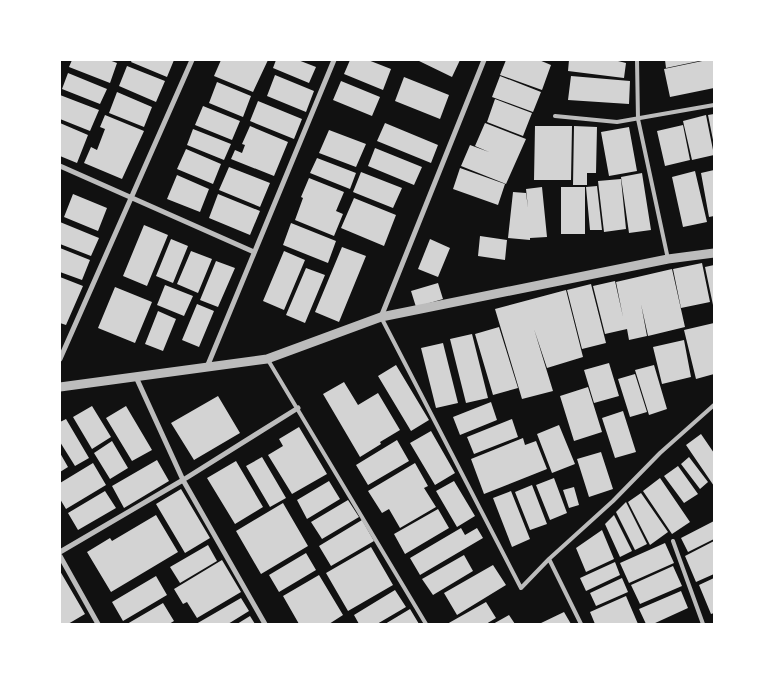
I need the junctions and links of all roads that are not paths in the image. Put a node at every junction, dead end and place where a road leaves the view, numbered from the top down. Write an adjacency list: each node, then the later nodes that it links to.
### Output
1 (192, 60): 9 (street)
2 (334, 60): 10 (street)
3 (484, 60): 13 (street)
4 (637, 60): 7 (lane)
5 (714, 105): 7 (lane)
6 (555, 116): 7 (lane)
7 (638, 119): 12 (lane)
8 (60, 166): 9 (street)
9 (132, 198): 10 (street); 14 (street)
10 (254, 252): 16 (street)
11 (714, 253): 12 (street)
12 (668, 260): 13 (street)
13 (381, 318): 15 (street); 25 (lane)
14 (60, 358)
15 (267, 359): 16 (street); 20 (lane)
16 (207, 367): 17 (street)
17 (136, 377): 18 (street); 21 (street)
18 (60, 386)
19 (714, 405): 25 (lane)
20 (298, 408): 21 (street); 28 (lane)
21 (183, 480): 23 (street); 27 (street)
22 (673, 541): 30 (lane)
23 (60, 552)
24 (60, 556): 26 (street)
25 (549, 559): 29 (lane)
26 (98, 624)
27 (265, 624)
28 (426, 624)
29 (580, 624)
30 (703, 624)

